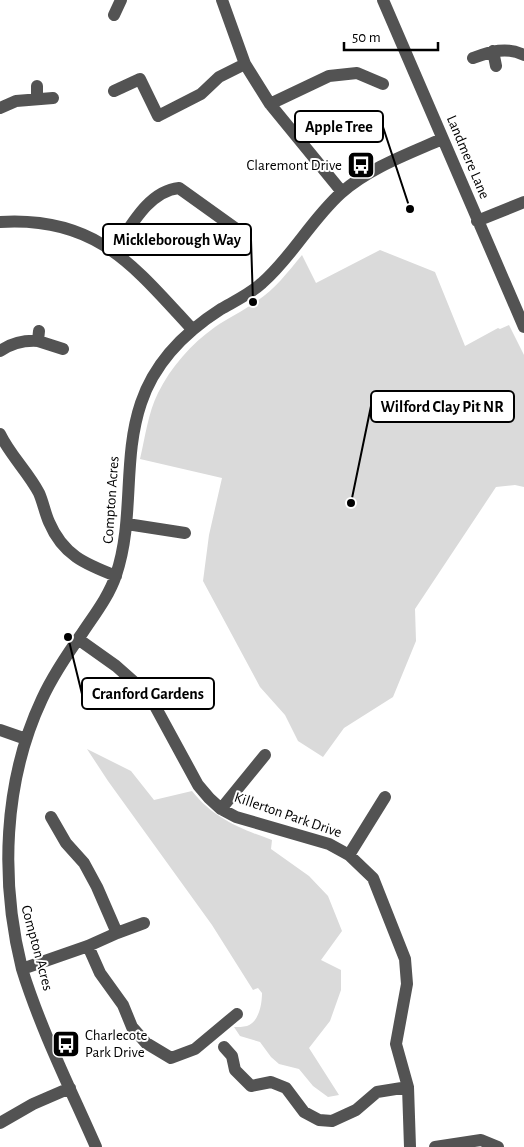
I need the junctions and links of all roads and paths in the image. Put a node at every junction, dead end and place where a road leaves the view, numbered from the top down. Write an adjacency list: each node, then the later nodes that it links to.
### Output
1 (121, 0): 4 (street)
2 (222, 0): 8 (street)
3 (383, 0): 17 (street, Landmere Lane)
4 (114, 16)
5 (493, 51): 6 (street); 7 (street); 9 (street)
6 (524, 54)
7 (473, 58)
8 (245, 64): 12 (street); 15 (street)
9 (496, 66)
10 (383, 84): 15 (street)
11 (37, 86): 14 (street)
12 (114, 91)
13 (53, 98): 14 (street)
14 (37, 100): 16 (street)
15 (270, 104): 18 (street)
16 (0, 108)
17 (442, 139): 18 (street, Compton Acres); 20 (street, Landmere Lane)
18 (342, 192): 25 (street, Compton Acres)
19 (524, 202): 20 (street)
20 (477, 221): 24 (street, Landmere Lane)
21 (0, 222): 23 (street)
22 (246, 236): 23 (street)
23 (114, 251): 25 (street)
24 (524, 327)
25 (192, 329): 29 (street, Compton Acres)
26 (63, 349): 27 (street)
27 (0, 351)
28 (0, 434): 31 (street)
29 (127, 524): 30 (street); 31 (street, Compton Acres)
30 (185, 533)
31 (116, 576): 32 (street, Compton Acres)
32 (78, 639): 34 (street, Compton Acres); 37 (street, Killerton Park Drive)
33 (0, 730): 34 (street)
34 (26, 739): 40 (street, Compton Acres)
35 (265, 755): 37 (street)
36 (385, 797): 39 (street)
37 (221, 809): 39 (street, Killerton Park Drive)
38 (50, 817): 42 (street)
39 (349, 855): 47 (street, Killerton Park Drive)
40 (3, 864): 44 (street, Compton Acres)
41 (144, 923): 42 (street)
42 (117, 933): 43 (street)
43 (88, 946): 44 (street); 45 (street)
44 (22, 969): 48 (street, Compton Acres)
45 (237, 1014)
46 (224, 1047): 47 (street)
47 (408, 1087): 51 (street, Killerton Park Drive)
48 (70, 1088): 49 (street); 50 (street, Compton Acres)
49 (0, 1123)
50 (96, 1147)
51 (410, 1147)
52 (435, 1147): 53 (street)
53 (498, 1147)

